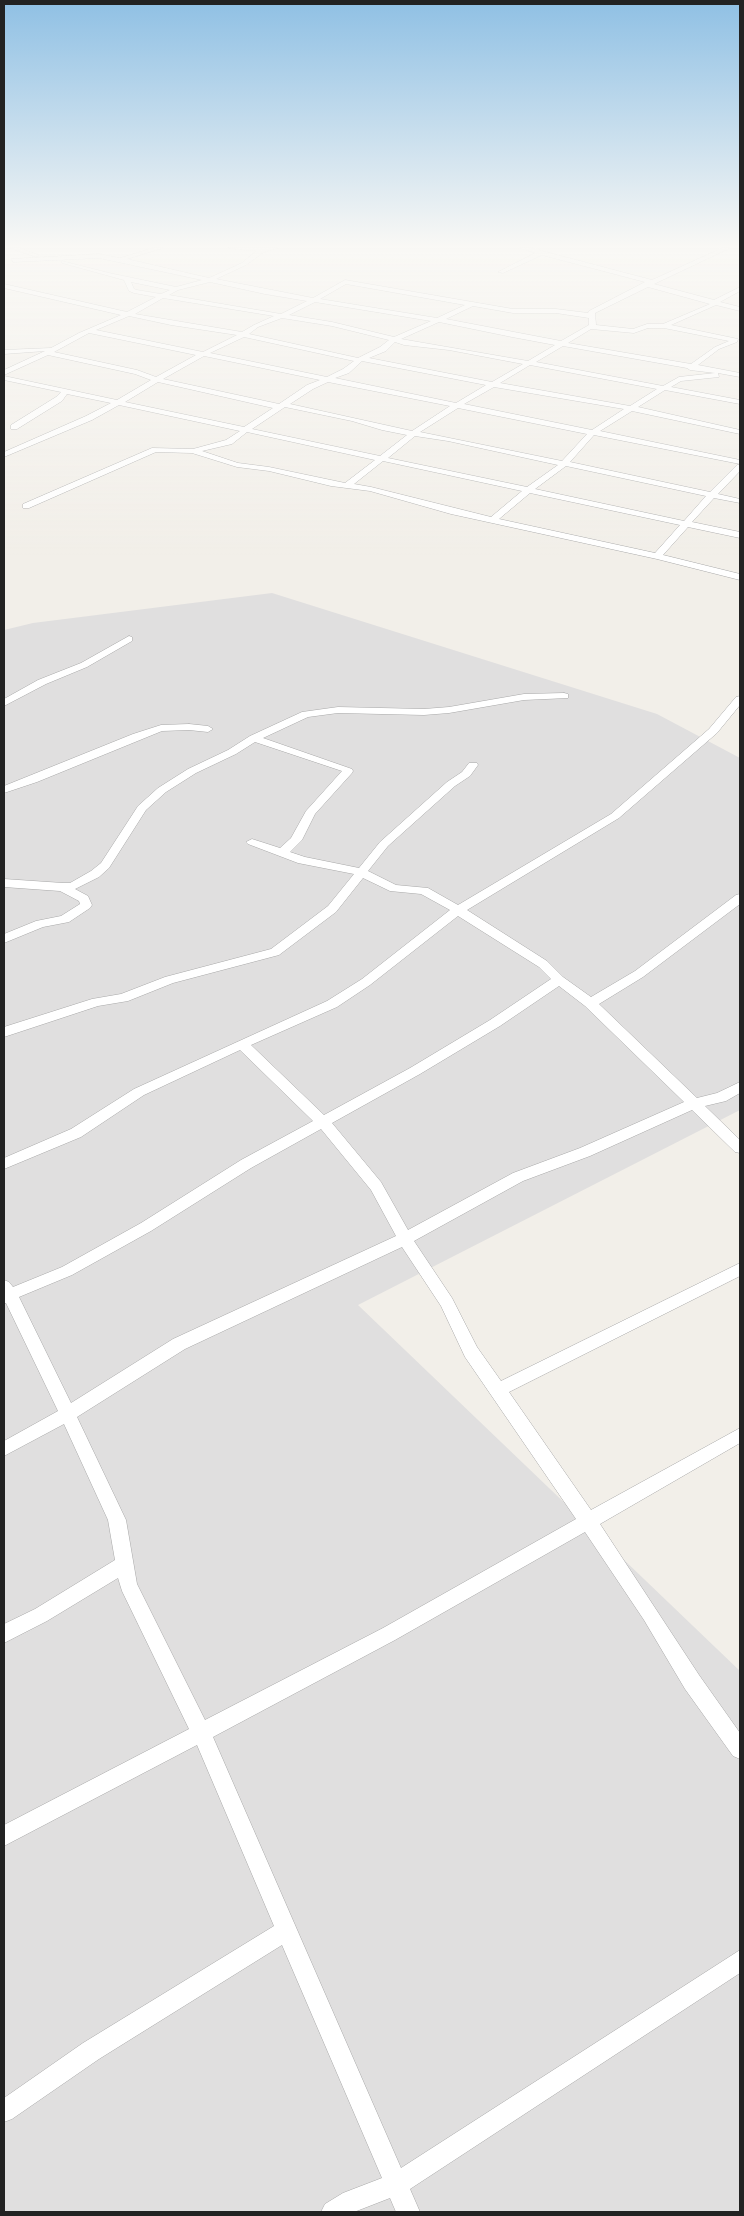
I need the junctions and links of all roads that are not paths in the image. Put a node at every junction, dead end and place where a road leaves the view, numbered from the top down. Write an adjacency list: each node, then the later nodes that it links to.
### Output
1 (50, 351): 10 (street)
2 (190, 351): 11 (street)
3 (208, 351): 11 (street)
4 (323, 351): 12 (street)
5 (376, 351): 12 (street)
6 (466, 351): 13 (street)
7 (550, 351): 13 (street)
8 (606, 351): 14 (street)
9 (712, 351): 14 (street)
10 (47, 353): 15 (street); 20 (street)
11 (203, 354): 18 (street); 20 (street)
12 (360, 359): 18 (street); 21 (street)
13 (529, 364): 21 (street); 22 (street)
14 (692, 366): 16 (street); 19 (street)
15 (4, 373)
16 (738, 375): 19 (street)
17 (4, 378): 23 (street)
18 (331, 379): 26 (street); 27 (street)
19 (679, 379): 22 (street)
20 (158, 380): 25 (street); 27 (street)
21 (492, 384): 26 (street); 28 (street)
22 (664, 387): 24 (street); 28 (street)
23 (64, 392): 25 (street); 30 (street)
24 (740, 402)
25 (116, 403): 32 (street); 37 (street)
26 (458, 404): 29 (street); 35 (street)
27 (282, 406): 31 (street); 32 (street)
28 (631, 408): 33 (street); 35 (street)
29 (427, 423): 31 (street); 34 (street)
30 (14, 427)
31 (382, 428): 34 (street)
32 (245, 430): 36 (street); 38 (street)
33 (740, 432)
34 (412, 433): 38 (street); 40 (street)
35 (592, 433): 39 (street); 40 (street)
36 (193, 452): 42 (street); 46 (street)
37 (4, 455)
38 (381, 458): 42 (street); 43 (street)
39 (740, 462)
40 (563, 465): 43 (street); 44 (street)
41 (740, 467): 44 (street)
42 (347, 486): 47 (street)
43 (529, 490): 47 (street); 48 (street)
44 (712, 495): 45 (street); 48 (street)
45 (740, 501)
46 (26, 506)
47 (493, 520): 50 (street)
48 (684, 525): 49 (street); 50 (street)
49 (740, 535)
50 (656, 556): 51 (street)
51 (740, 577)
52 (129, 639): 55 (street)
53 (564, 696): 57 (street)
54 (740, 698): 66 (street)
55 (4, 703)
56 (208, 729): 59 (street)
57 (254, 738): 61 (street); 64 (street)
58 (474, 765): 62 (street)
59 (4, 790)
60 (252, 842): 61 (street)
61 (282, 853): 62 (street)
62 (360, 872): 66 (street); 70 (street)
63 (4, 883): 64 (street)
64 (63, 887): 67 (street)
65 (740, 898): 69 (street)
66 (458, 910): 68 (street); 71 (street)
67 (4, 939)
68 (559, 980): 69 (street); 74 (street)
69 (590, 1003): 73 (street)
70 (4, 1032)
71 (242, 1044): 74 (street); 76 (street)
72 (740, 1087): 73 (street)
73 (693, 1104): 75 (street); 77 (street)
74 (323, 1122): 77 (street); 79 (street)
75 (740, 1148)
76 (4, 1164)
77 (405, 1240): 80 (street); 81 (street)
78 (740, 1269): 80 (street)
79 (6, 1292): 81 (street)
80 (498, 1390): 84 (street)
81 (68, 1414): 83 (street); 85 (street)
82 (740, 1435): 84 (street)
83 (4, 1449)
84 (588, 1521): 87 (street); 88 (street)
85 (124, 1564): 86 (street); 87 (street)
86 (4, 1634)
87 (201, 1732): 89 (street); 90 (street)
88 (740, 1749)
89 (4, 1836)
90 (287, 1930): 92 (street); 93 (street)
91 (740, 1960): 93 (street)
92 (4, 2111)
93 (396, 2184): 94 (street); 95 (street)
94 (333, 2212)
95 (408, 2212)

